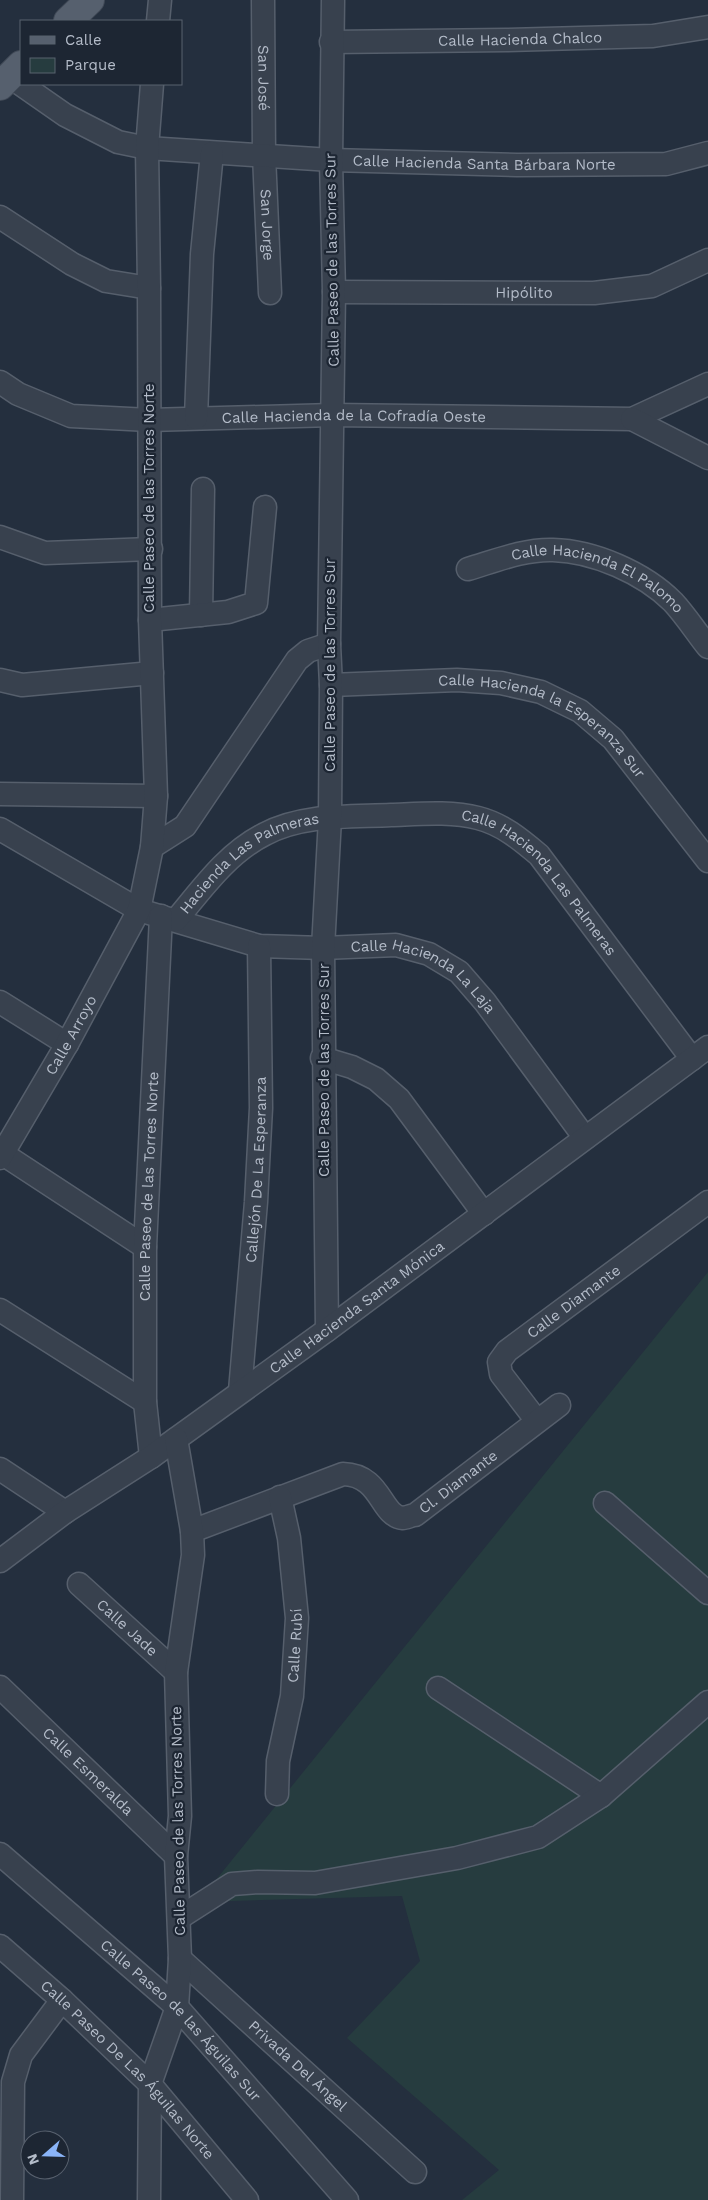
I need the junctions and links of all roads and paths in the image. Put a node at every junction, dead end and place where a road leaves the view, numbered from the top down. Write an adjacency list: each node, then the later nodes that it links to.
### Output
1 (90, 0): 5 (main road)
2 (160, 0): 6 (street)
3 (262, 0): 14 (street, San José)
4 (333, 0): 8 (street, Calle Paseo de las Torres Sur)
5 (69, 20)
6 (158, 20)
7 (708, 28): 8 (street, Calle Hacienda Chalco)
8 (331, 42): 15 (street, Calle Paseo de las Torres Sur)
9 (23, 85): 11 (street, Calle Hacienda Santa Bárbara Norte)
10 (152, 85): 11 (street, Calle Paseo de las Torres Norte)
11 (147, 148): 12 (street, Calle Hacienda Santa Bárbara Norte); 18 (street, Calle Paseo de las Torres Norte)
12 (212, 153): 14 (street, Calle Hacienda Santa Bárbara Norte); 24 (street)
13 (708, 153): 15 (street, Calle Hacienda Santa Bárbara Norte)
14 (264, 155): 15 (street, Calle Hacienda Santa Bárbara Norte); 20 (street, San Jorge)
15 (331, 160): 19 (street, Calle Paseo de las Torres Sur)
16 (0, 217): 18 (street)
17 (708, 260): 19 (street, Hipólito)
18 (149, 288): 26 (street, Calle Paseo de las Torres Norte)
19 (334, 292): 23 (street, Calle Paseo de las Torres Sur)
20 (270, 293)
21 (0, 382): 26 (street, Calle Hacienda de la Cofradía Oeste)
22 (708, 384): 25 (street, Calle Hacienda de la Cofradía Oeste)
23 (333, 415): 24 (street, Calle Hacienda de la Cofradía Oeste); 25 (street, Calle Hacienda de la Cofradía Oeste); 35 (street, Calle Paseo de las Torres Sur)
24 (196, 418): 26 (street, Calle Hacienda de la Cofradía Oeste)
25 (632, 419): 27 (street)
26 (149, 420): 31 (street, Calle Paseo de las Torres Norte)
27 (708, 458)
28 (203, 488): 33 (street)
29 (265, 507): 33 (street)
30 (0, 538): 31 (street)
31 (151, 549): 34 (street, Calle Paseo de las Torres Norte)
32 (468, 569): 36 (street, Calle Hacienda El Palomo)
33 (201, 614): 34 (street)
34 (150, 620): 37 (street, Calle Paseo de las Torres Norte)
35 (329, 644): 39 (street, Calle Paseo de las Torres Sur); 44 (street)
36 (708, 647)
37 (152, 673): 38 (street); 41 (street, Calle Paseo de las Torres Norte)
38 (0, 680)
39 (331, 685): 42 (street, Calle Paseo de las Torres Sur); 45 (street, Calle Hacienda la Esperanza Sur)
40 (0, 794): 41 (street)
41 (156, 796): 44 (street, Calle Paseo de las Torres Norte)
42 (330, 818): 47 (street, Hacienda Las Palmeras); 49 (street, Calle Paseo de las Torres Sur); 52 (street, Calle Hacienda Las Palmeras)
43 (0, 829): 46 (street)
44 (152, 847): 46 (street, Calle Paseo de las Torres Norte)
45 (708, 861)
46 (139, 910): 47 (street, Calle Hacienda La Laja); 51 (street, Calle Arroyo)
47 (168, 918): 48 (street, Calle Hacienda La Laja); 58 (street, Calle Paseo de las Torres Norte)
48 (259, 946): 49 (street, Calle Hacienda La Laja); 61 (street, Callejón De La Esperanza)
49 (323, 948): 53 (street, Calle Paseo de las Torres Sur); 54 (street, Calle Hacienda La Laja)
50 (0, 1002): 51 (street)
51 (67, 1044): 55 (street, Calle Arroyo)
52 (700, 1053): 54 (street, Calle Hacienda Santa Mónica)
53 (322, 1058): 57 (street); 60 (street, Calle Paseo de las Torres Sur)
54 (585, 1138): 57 (street, Calle Hacienda Santa Mónica)
55 (1, 1154): 58 (street)
56 (708, 1202): 64 (street, Calle Diamante)
57 (484, 1214): 60 (street, Calle Hacienda Santa Mónica)
58 (145, 1246): 62 (street, Calle Paseo de las Torres Norte)
59 (0, 1310): 62 (street)
60 (327, 1330): 61 (street, Calle Hacienda Santa Mónica)
61 (240, 1391): 65 (street, Calle Hacienda Santa Mónica)
62 (145, 1402): 66 (street, Calle Paseo de las Torres Norte)
63 (559, 1405): 64 (street, Cl. Diamante)
64 (537, 1421): 68 (street, Cl. Diamante)
65 (176, 1439): 66 (street, Calle Hacienda Santa Mónica); 71 (street, Calle Paseo de las Torres Norte)
66 (151, 1457): 70 (street, Calle Hacienda Santa Mónica)
67 (0, 1469): 70 (street)
68 (280, 1497): 71 (street, Cl. Diamante); 79 (street, Calle Rubí)
69 (606, 1502): 74 (street)
70 (65, 1512): 72 (street, Calle Hacienda Santa Mónica)
71 (192, 1531): 75 (street, Calle Paseo de las Torres Norte)
72 (0, 1561)
73 (79, 1584): 75 (street, Calle Jade)
74 (708, 1593)
75 (176, 1672): 82 (street, Calle Paseo de las Torres Norte)
76 (0, 1687): 82 (street, Calle Esmeralda)
77 (438, 1688): 80 (street)
78 (708, 1702): 80 (street)
79 (277, 1794)
80 (601, 1796): 83 (street)
81 (0, 1854): 87 (street, Calle Paseo de las Águilas Sur)
82 (176, 1856): 83 (street, Calle Paseo de las Torres Norte)
83 (179, 1918): 85 (street, Calle Paseo de las Torres Norte)
84 (0, 1946): 86 (street, Calle Paseo De Las Águilas Norte)
85 (180, 1959): 87 (street, Calle Paseo de las Torres Norte); 89 (street, Privada Del Ángel)
86 (62, 2000): 88 (street, Calle Paseo De Las Águilas Norte); 90 (street)
87 (177, 2007): 88 (street, Calle Paseo de las Torres Norte); 93 (street, Calle Paseo de las Águilas Sur)
88 (150, 2084): 91 (street, Calle Paseo de las Torres Norte); 92 (street, Calle Paseo De Las Águilas Norte)
89 (415, 2172)
90 (12, 2200)
91 (149, 2200)
92 (248, 2200)
93 (347, 2200)

